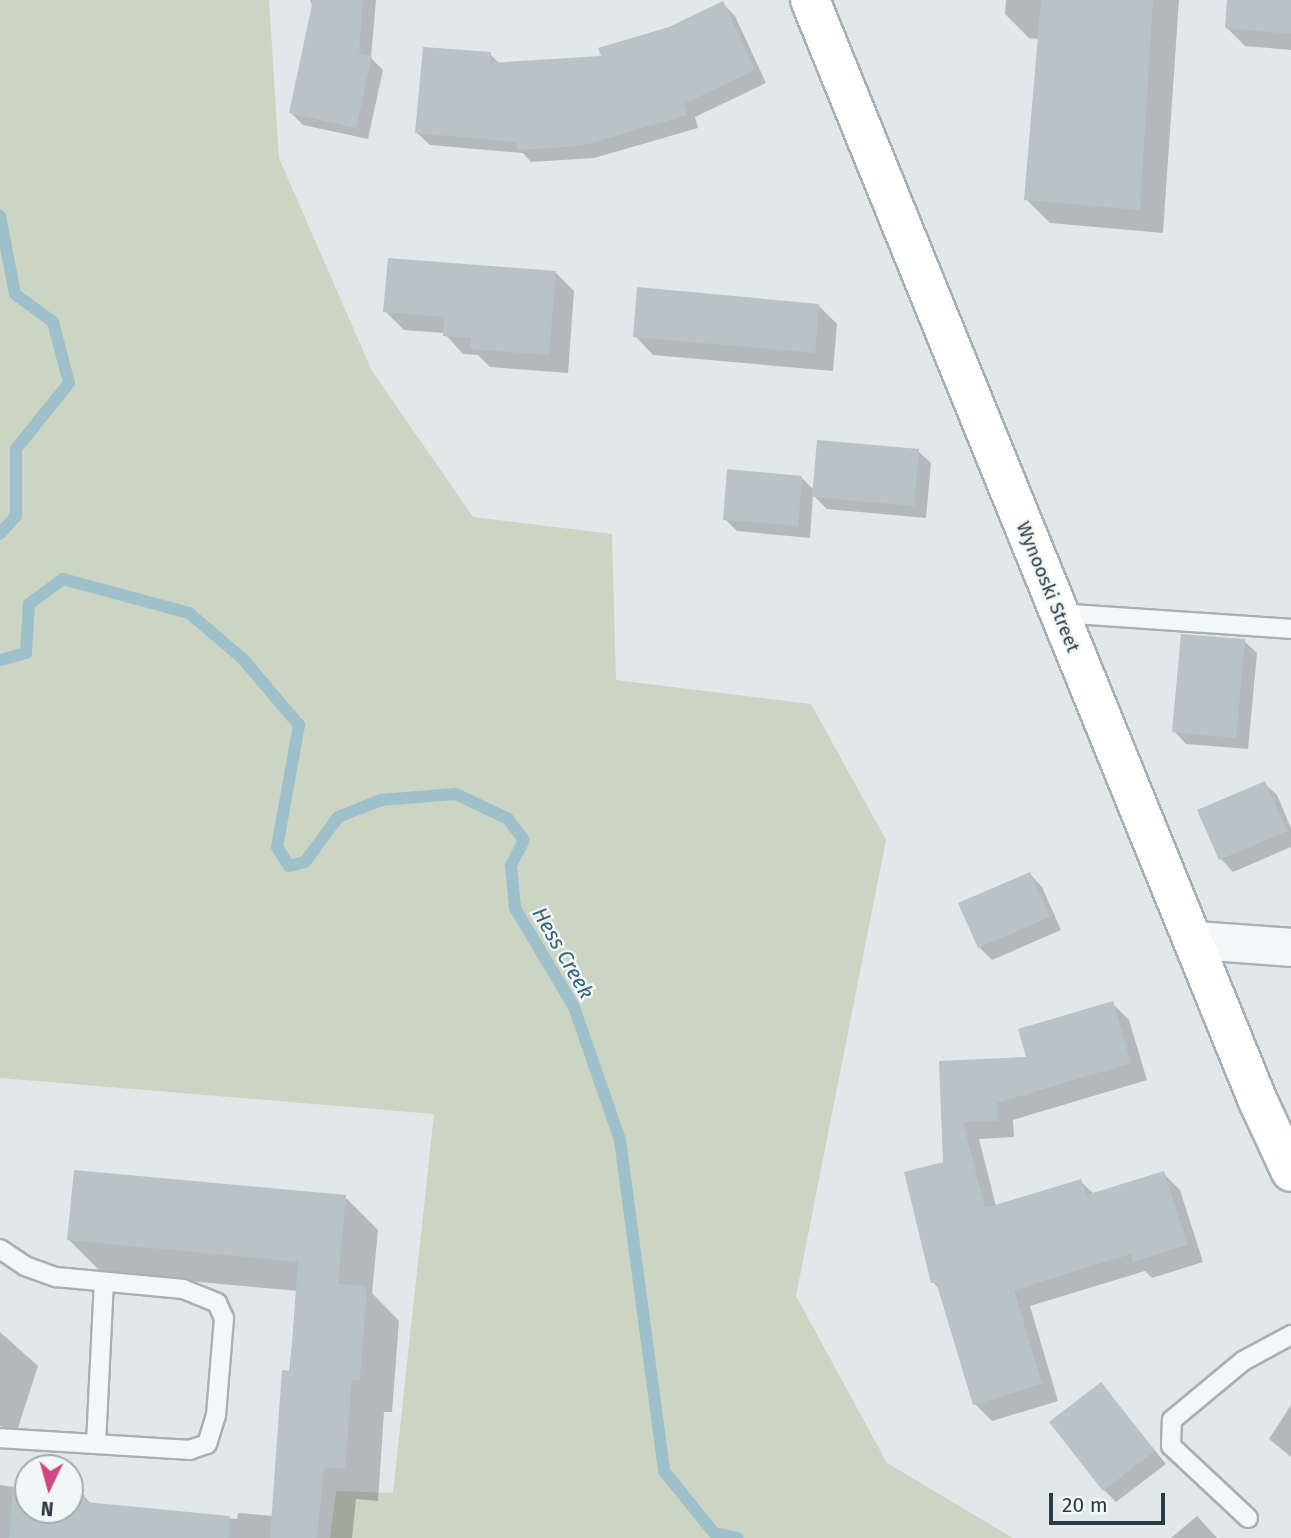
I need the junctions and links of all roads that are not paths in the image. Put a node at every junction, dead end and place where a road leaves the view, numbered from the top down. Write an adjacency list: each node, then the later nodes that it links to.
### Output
1 (810, 0): 2 (main road, Wynooski Street)
2 (1058, 613): 3 (lane); 4 (main road, Wynooski Street)
3 (1291, 629)
4 (1196, 940): 5 (street); 6 (main road, Wynooski Street)
5 (1291, 947)
6 (1291, 1172)
7 (0, 1248): 8 (lane)
8 (104, 1282): 11 (lane); 11 (lane)
9 (1291, 1335): 12 (lane)
10 (0, 1438): 11 (lane)
11 (96, 1444)
12 (1248, 1518)

